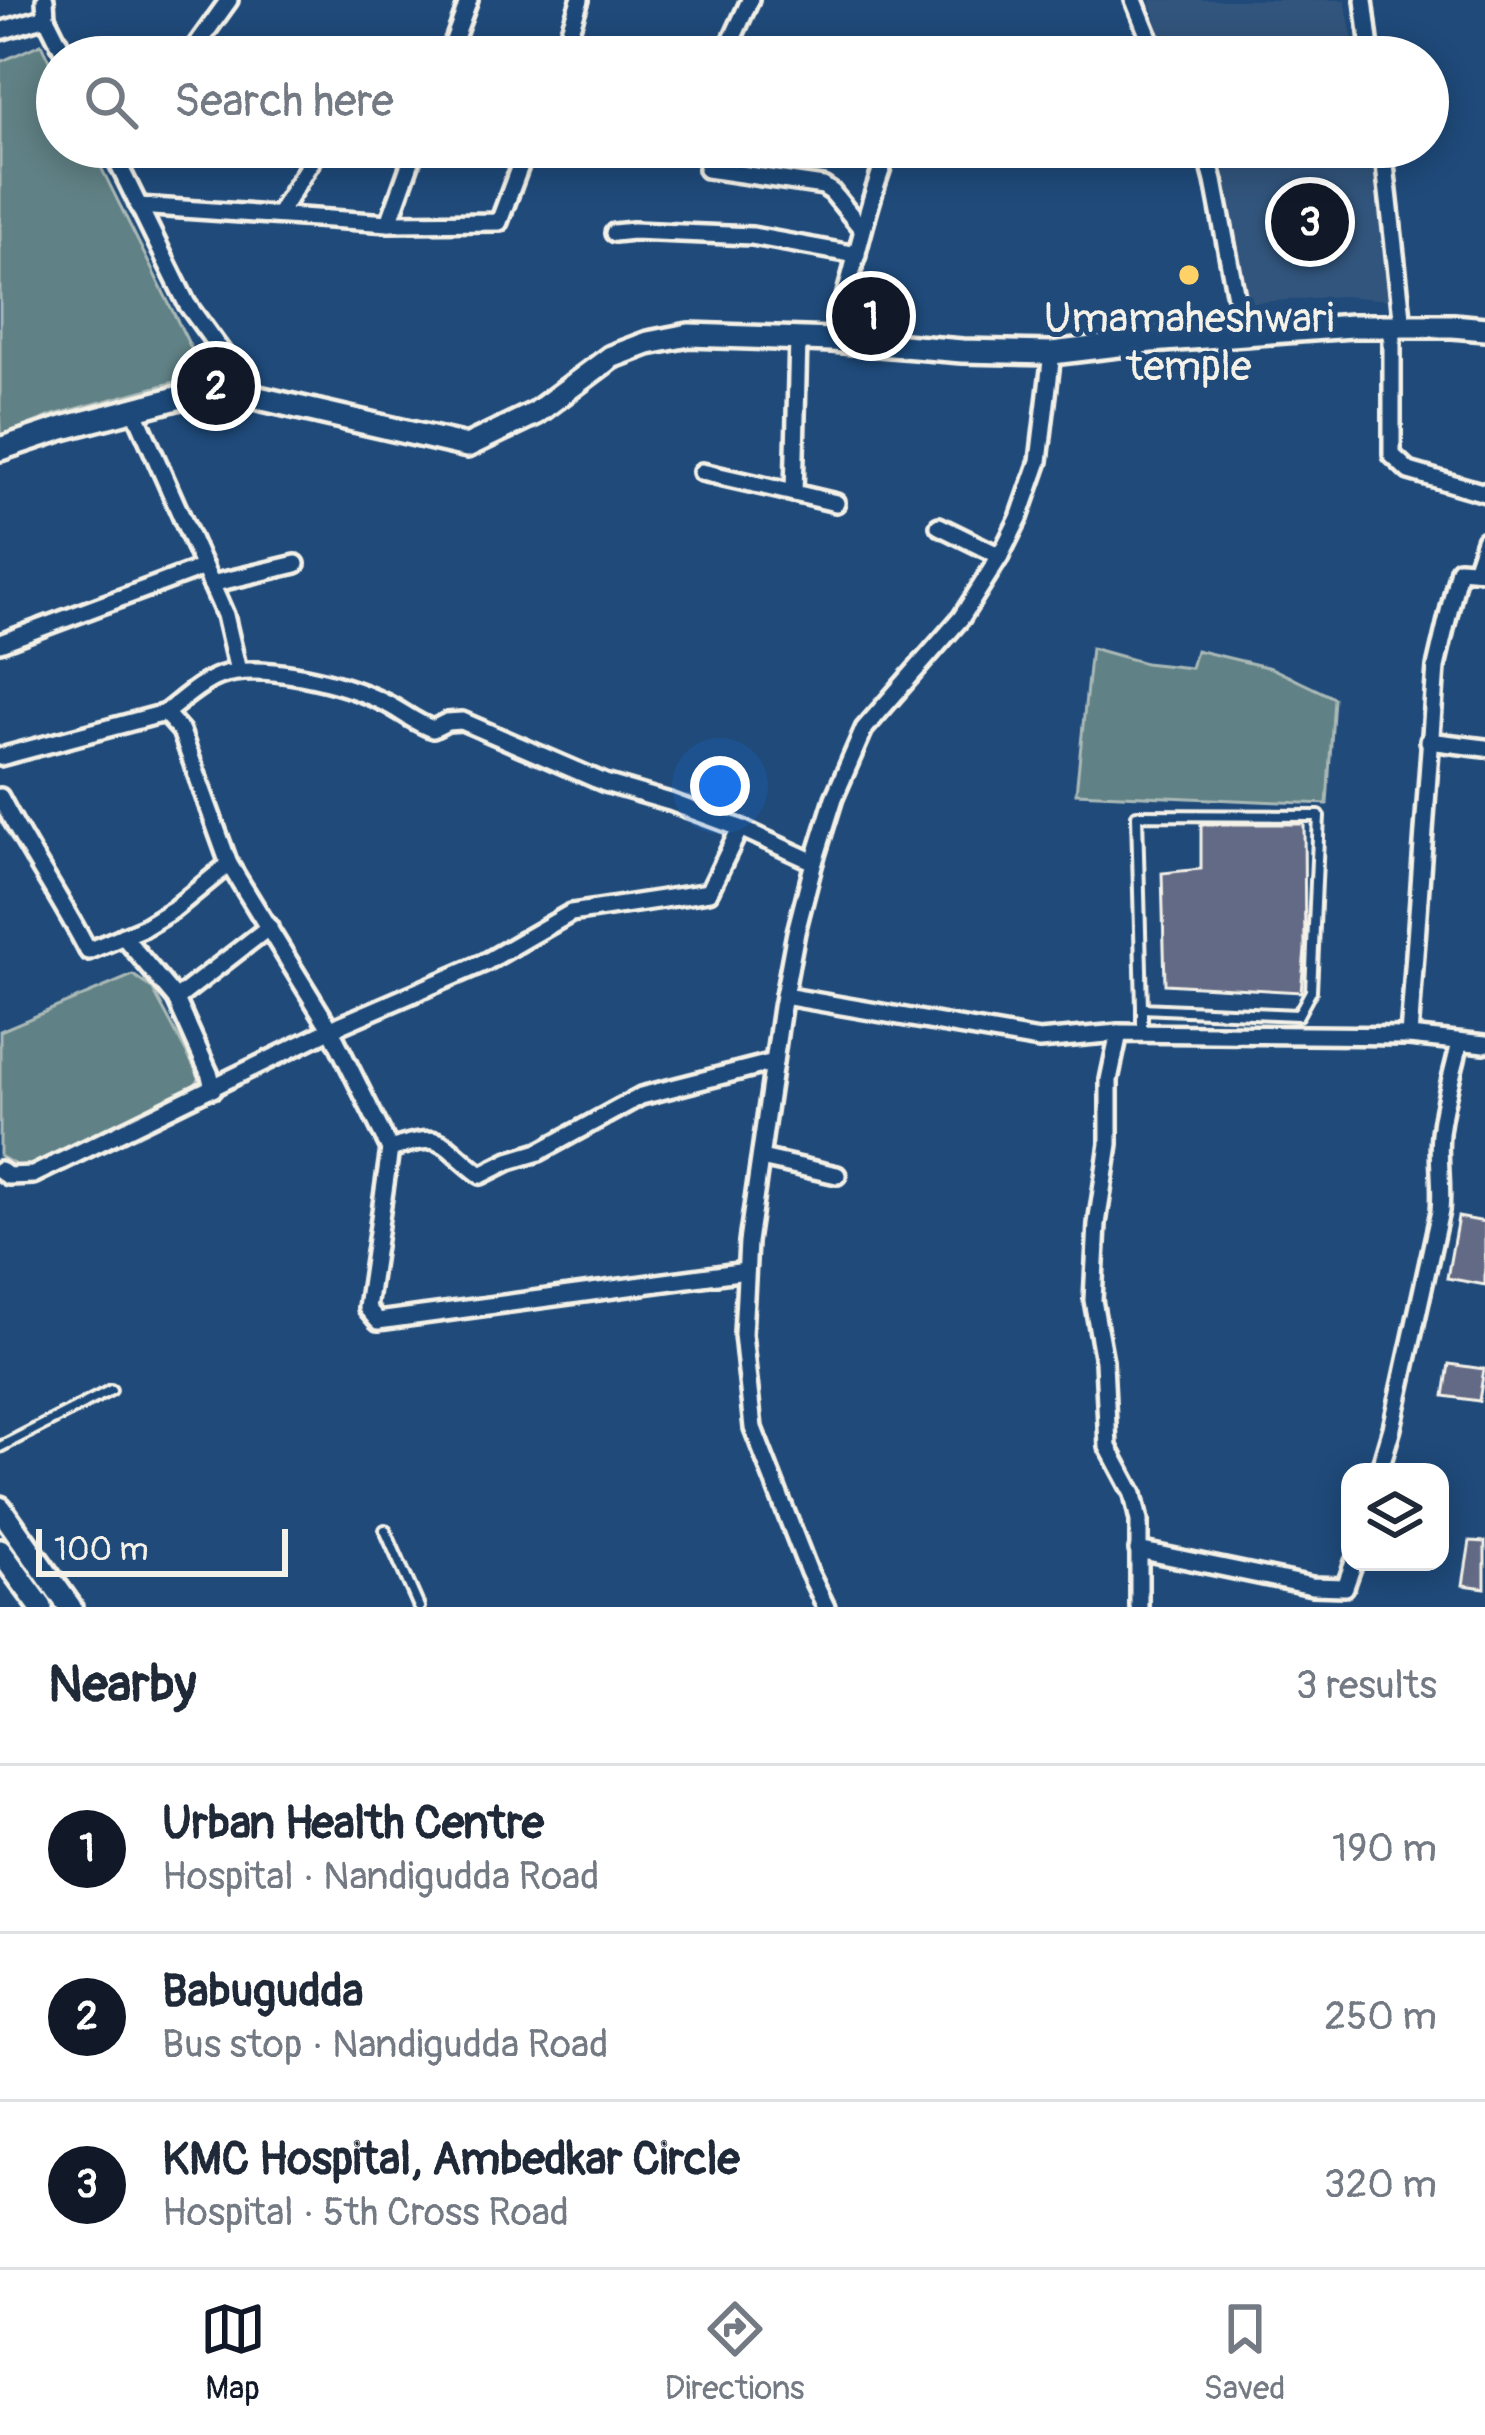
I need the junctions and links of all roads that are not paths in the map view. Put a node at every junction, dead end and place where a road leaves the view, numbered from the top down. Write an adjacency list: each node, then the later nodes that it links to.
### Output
1 (229, 0): 10 (street)
2 (469, 0): 11 (street)
3 (580, 0): 12 (street)
4 (750, 0): 13 (street)
5 (1148, 0): 7 (lane)
6 (1364, 0): 15 (street)
7 (1137, 8): 14 (street)
8 (46, 9): 9 (street)
9 (0, 31)
10 (203, 36)
11 (456, 36)
12 (568, 36)
13 (734, 36)
14 (1148, 36)
15 (1368, 36)
16 (123, 168): 24 (street)
17 (307, 168): 25 (street)
18 (410, 168): 26 (street)
19 (519, 168): 26 (street)
20 (881, 168): 27 (street)
21 (1211, 168): 32 (street)
22 (1385, 168): 30 (street)
23 (707, 169): 27 (street)
24 (138, 206): 25 (street); 36 (street)
25 (278, 215): 26 (street)
26 (389, 223)
27 (862, 229): 29 (street)
28 (614, 233): 29 (street)
29 (857, 255): 34 (street)
30 (1398, 326): 31 (street); 32 (street); 41 (street)
31 (1485, 329)
32 (1243, 334): 35 (street)
33 (798, 339): 34 (street); 36 (street); 40 (street)
34 (832, 340): 35 (street)
35 (1052, 353): 45 (street)
36 (253, 395): 37 (street)
37 (134, 409): 38 (street); 48 (street)
38 (0, 449)
39 (702, 472): 40 (street)
40 (794, 493): 42 (street)
41 (1485, 493)
42 (836, 503)
43 (939, 526): 45 (street)
44 (1485, 540): 47 (street)
45 (1000, 556): 57 (street)
46 (296, 564): 48 (street)
47 (1480, 570): 52 (street)
48 (207, 576): 49 (street); 50 (street)
49 (0, 643)
50 (238, 671): 51 (street); 56 (street)
51 (165, 713): 54 (street); 58 (street)
52 (1429, 741): 53 (street); 67 (street)
53 (1485, 748)
54 (0, 757)
55 (0, 797): 60 (street)
56 (740, 828): 57 (street); 64 (street)
57 (814, 862): 61 (street)
58 (230, 864): 59 (street); 60 (street)
59 (268, 927): 62 (street); 64 (street)
60 (123, 936): 62 (street)
61 (784, 996): 65 (street); 70 (street)
62 (176, 998): 71 (street)
63 (1142, 1008): 63 (lane); 66 (lane)
64 (331, 1030): 71 (street); 72 (street)
65 (1119, 1034): 66 (street); 82 (street)
66 (1142, 1034): 67 (street)
67 (1409, 1036): 68 (street)
68 (1460, 1042): 69 (street); 79 (street)
69 (1485, 1044)
70 (774, 1062): 72 (street); 73 (street)
71 (213, 1089): 74 (street)
72 (391, 1150): 76 (street)
73 (761, 1158): 75 (street); 76 (street)
74 (0, 1170)
75 (837, 1175)
76 (746, 1271): 88 (street)
77 (110, 1390): 78 (lane)
78 (0, 1447)
79 (1382, 1463)
80 (0, 1508): 86 (street)
81 (385, 1530): 87 (lane)
82 (1138, 1550): 84 (street); 89 (street)
83 (0, 1551): 85 (street)
84 (1351, 1571)
85 (41, 1607)
86 (70, 1607)
87 (418, 1607)
88 (826, 1607)
89 (1139, 1607)

